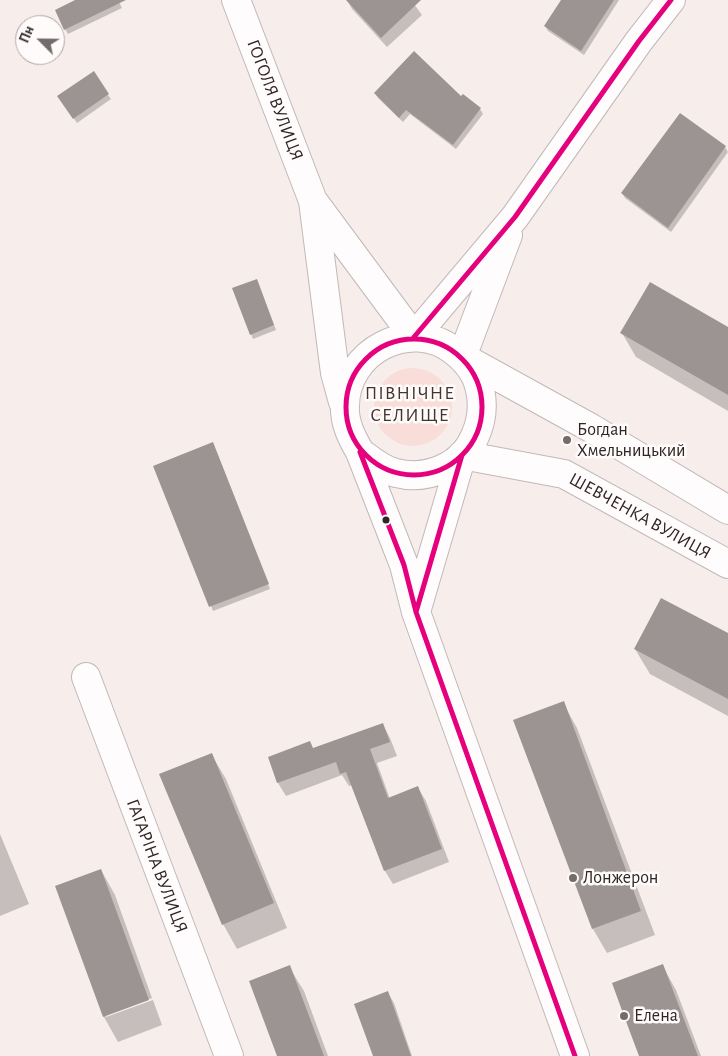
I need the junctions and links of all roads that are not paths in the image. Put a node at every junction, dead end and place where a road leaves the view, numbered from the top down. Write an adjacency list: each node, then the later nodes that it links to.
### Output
1 (236, 0): 3 (main road, ГОГОЛЯ ВУЛИЦЯ)
2 (671, 0): 4 (main road)
3 (313, 201): 5 (main road, ГОГОЛЯ ВУЛИЦЯ); 7 (main road, ГОГОЛЯ ВУЛИЦЯ)
4 (515, 217): 5 (main road); 6 (main road)
5 (414, 337): 6 (main road, ГОГОЛЯ ВУЛИЦЯ); 7 (main road, ГОГОЛЯ ВУЛИЦЯ)
6 (462, 357): 9 (main road, ГОГОЛЯ ВУЛИЦЯ); 10 (main road)
7 (344, 406): 8 (main road, ГОГОЛЯ ВУЛИЦЯ)
8 (360, 452): 9 (main road, ГОГОЛЯ ВУЛИЦЯ); 12 (main road, ГОГОЛЯ ВУЛИЦЯ)
9 (462, 455): 11 (main road, ШЕВЧЕНКА ВУЛИЦЯ); 12 (main road, ГОГОЛЯ ВУЛИЦЯ)
10 (728, 510)
11 (728, 564)
12 (416, 612): 15 (main road, ГОГОЛЯ ВУЛИЦЯ)
13 (86, 677): 14 (main road, ГАГАРІНА ВУЛИЦЯ)
14 (229, 1056)
15 (575, 1056)

